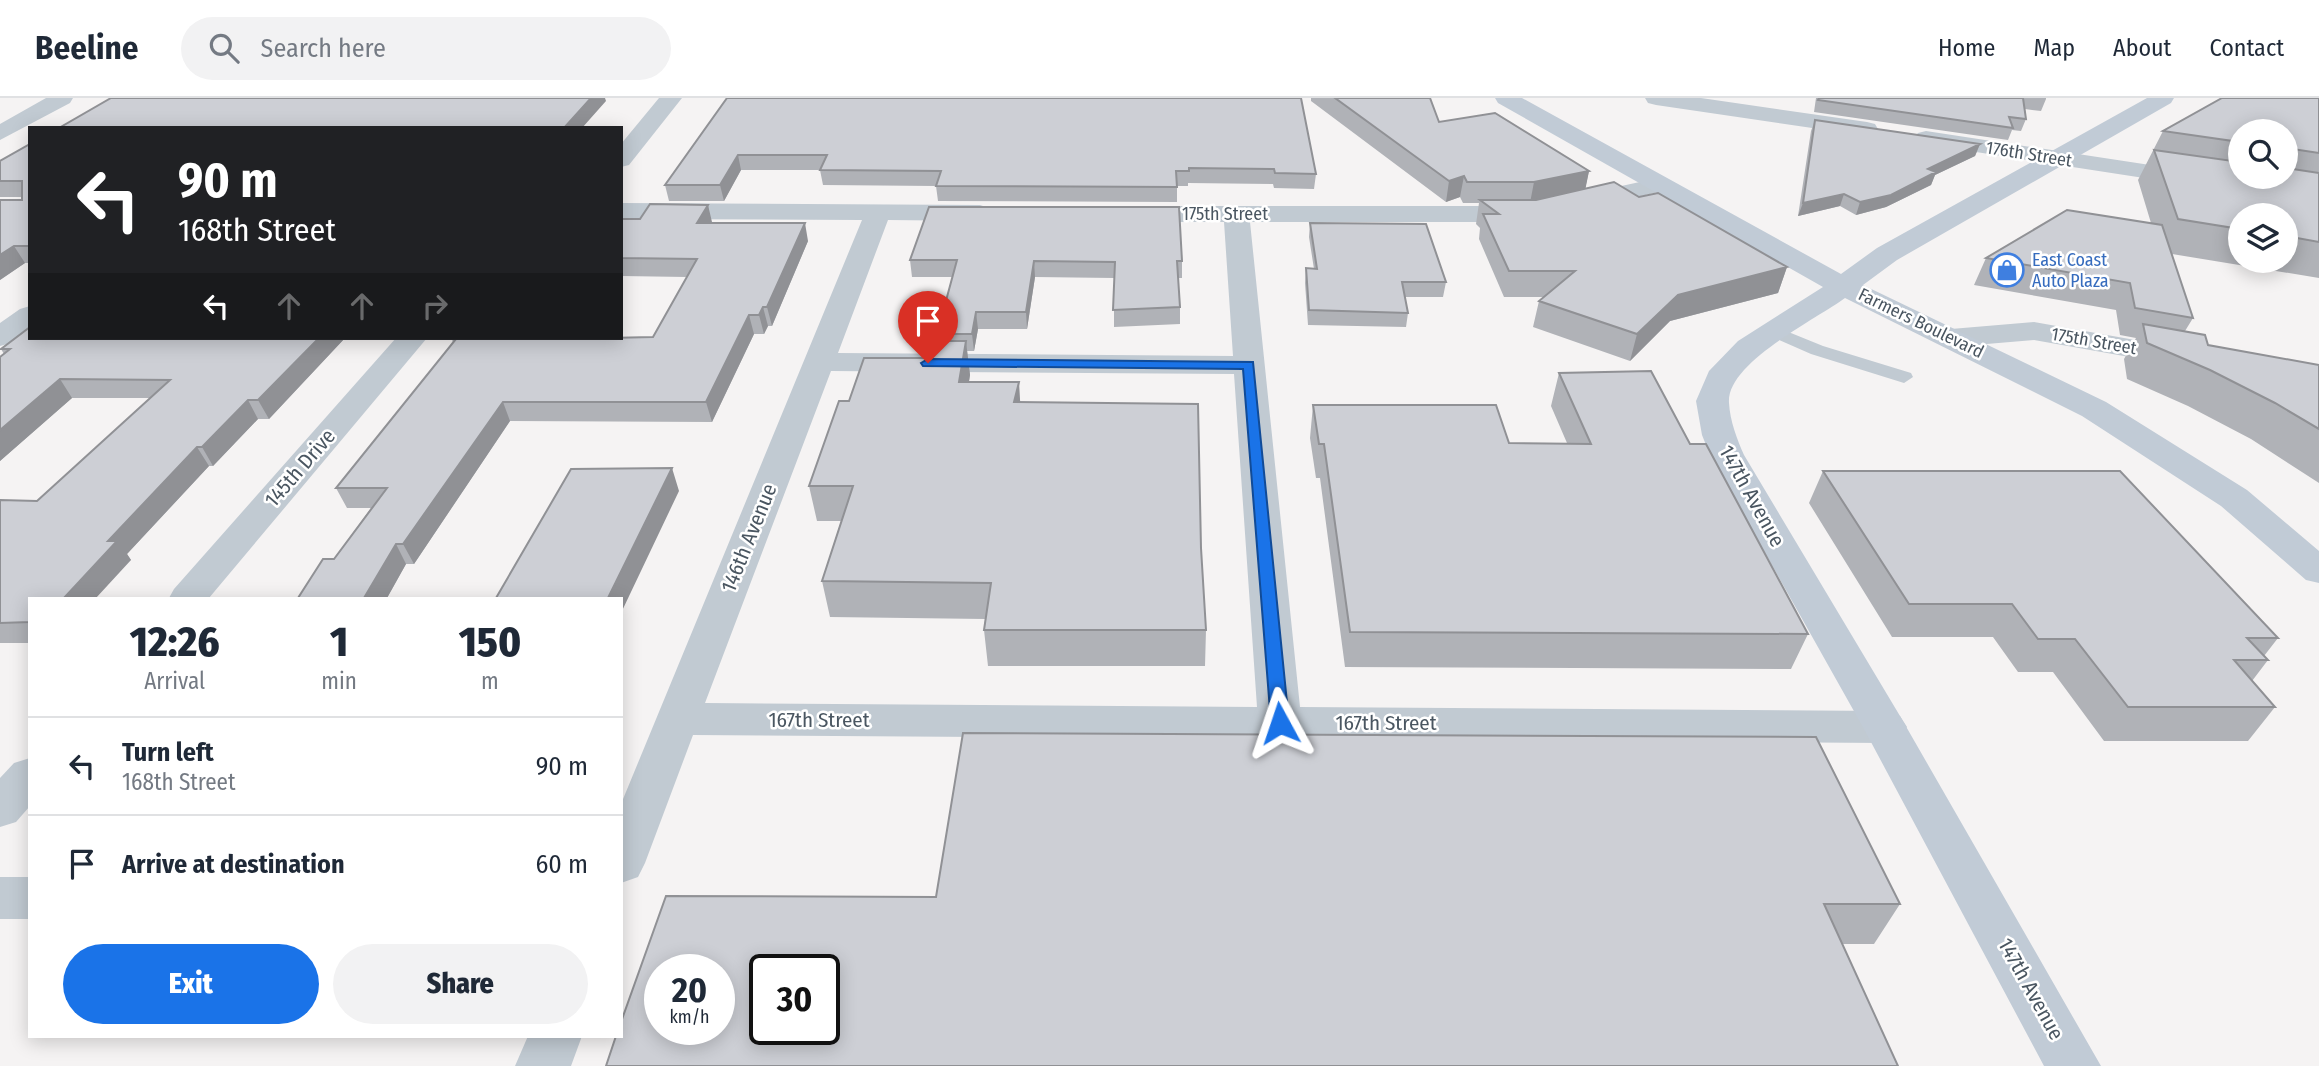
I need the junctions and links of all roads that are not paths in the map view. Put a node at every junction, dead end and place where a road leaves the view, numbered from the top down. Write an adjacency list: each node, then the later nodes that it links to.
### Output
1 (62, 98): 6 (street)
2 (671, 98): 7 (street)
3 (1506, 98): 10 (street, Farmers Boulevard)
4 (1656, 98): 8 (street, 176th Street)
5 (2163, 98): 8 (street, 147th Avenue)
6 (0, 133)
7 (623, 158)
8 (2056, 158): 9 (street, 176th Street); 16 (street, 147th Avenue)
9 (2213, 182)
10 (1658, 185): 15 (street, 175th Street); 16 (street, Farmers Boulevard)
11 (623, 211): 12 (street)
12 (878, 212): 13 (street); 22 (street, 146th Avenue)
13 (1002, 213)
14 (1098, 214): 15 (street, 175th Street)
15 (1236, 214): 24 (street)
16 (1842, 285): 18 (street, 147th Avenue); 20 (street, Farmers Boulevard)
17 (28, 316): 19 (street)
18 (1774, 331): 25 (lane); 30 (street, 147th Avenue)
19 (0, 337)
20 (1951, 338): 23 (street, 175th Street); 26 (street, Farmers Boulevard)
21 (410, 340): 27 (street, 145th Drive)
22 (819, 362): 24 (street); 28 (street, 146th Avenue)
23 (2211, 363)
24 (1249, 365): 29 (street)
25 (1904, 377)
26 (2319, 571)
27 (195, 590)
28 (678, 719): 29 (street, 167th Street); 33 (street, 146th Avenue)
29 (1280, 723): 30 (street, 167th Street)
30 (1885, 727): 38 (street, 147th Avenue)
31 (28, 777): 32 (street)
32 (0, 809)
33 (623, 858)
34 (0, 898): 35 (street)
35 (28, 898)
36 (554, 1038): 37 (street)
37 (543, 1066)
38 (2073, 1066)

